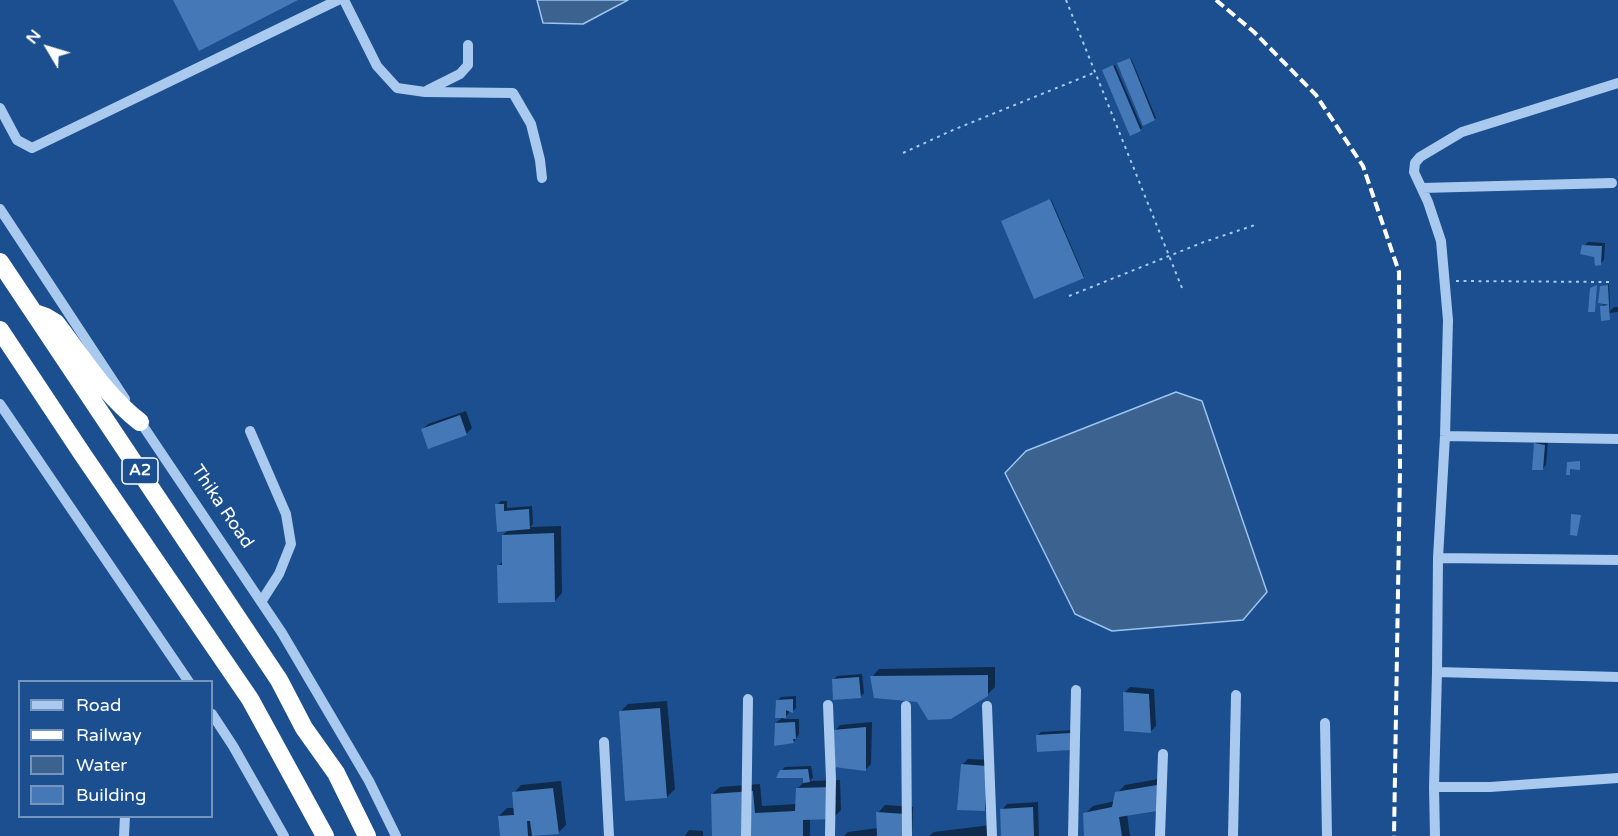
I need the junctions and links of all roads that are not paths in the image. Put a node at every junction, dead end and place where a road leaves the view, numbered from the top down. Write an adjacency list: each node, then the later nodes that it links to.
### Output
1 (338, 0): 6 (street)
2 (344, 0): 5 (street)
3 (468, 45): 5 (street)
4 (1618, 83): 9 (street)
5 (425, 92): 7 (street)
6 (0, 108)
7 (542, 178)
8 (1612, 183): 9 (street)
9 (1422, 188): 17 (street)
10 (0, 209): 15 (street, Thika Road)
11 (0, 262): 12 (highway, A2)
12 (34, 313): 15 (highway); 41 (highway, A2)
13 (0, 330): 40 (highway, A2)
14 (0, 404): 24 (street)
15 (140, 423): 21 (street, Thika Road)
16 (250, 431): 21 (street)
17 (1444, 436): 18 (street); 19 (street)
18 (1618, 439)
19 (1438, 558): 20 (street); 22 (street)
20 (1618, 560)
21 (261, 602): 42 (street, Thika Road)
22 (1437, 672): 23 (street); 36 (street)
23 (1618, 677)
24 (188, 680)
25 (1076, 690): 48 (street)
26 (1236, 695): 50 (street)
27 (748, 699): 44 (street)
28 (828, 705): 45 (street)
29 (906, 706): 46 (street)
30 (987, 706): 47 (street)
31 (213, 716): 39 (street)
32 (1325, 723): 51 (street)
33 (604, 742): 43 (street)
34 (1163, 754): 49 (street)
35 (1618, 778): 36 (street)
36 (1434, 787): 52 (street)
37 (125, 818): 38 (street)
38 (124, 836)
39 (284, 836)
40 (325, 836)
41 (367, 836)
42 (396, 836)
43 (609, 836)
44 (746, 836)
45 (830, 836)
46 (907, 836)
47 (992, 836)
48 (1073, 836)
49 (1160, 836)
50 (1233, 836)
51 (1327, 836)
52 (1435, 836)

